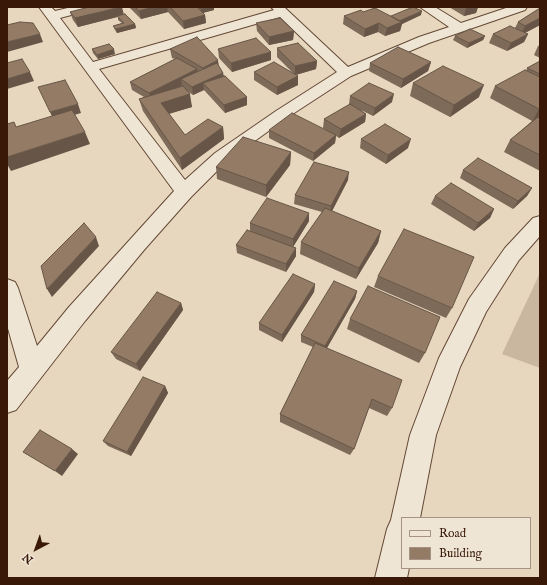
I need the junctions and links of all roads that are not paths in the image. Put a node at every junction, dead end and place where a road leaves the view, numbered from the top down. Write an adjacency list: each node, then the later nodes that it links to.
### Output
1 (86, 7): 5 (street)
2 (426, 7): 6 (street)
3 (521, 7): 6 (street)
4 (280, 10): 7 (street); 8 (street)
5 (48, 11): 7 (street)
6 (458, 27): 8 (street)
7 (90, 67): 9 (street)
8 (346, 74): 9 (street)
9 (184, 192): 13 (street)
10 (540, 223): 15 (street)
11 (7, 288): 12 (street)
12 (13, 329): 13 (street)
13 (32, 369): 14 (street)
14 (7, 401)
15 (404, 517)
16 (401, 533): 17 (street)
17 (391, 578)

